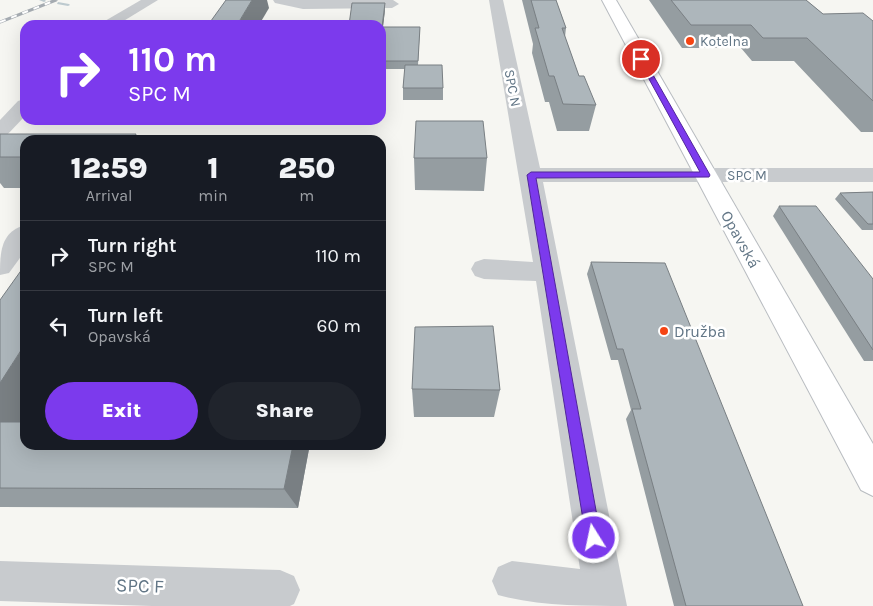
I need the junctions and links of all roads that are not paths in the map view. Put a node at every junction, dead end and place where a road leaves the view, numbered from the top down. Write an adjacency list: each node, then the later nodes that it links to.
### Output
1 (151, 0): 6 (street)
2 (280, 0): 5 (street)
3 (496, 0): 9 (street, SPC N)
4 (609, 0): 10 (main road, Opavská)
5 (392, 4)
6 (115, 20)
7 (20, 113): 8 (street)
8 (3, 141)
9 (531, 175): 10 (street, SPC M); 15 (street, SPC N)
10 (706, 175): 11 (street, SPC M); 16 (main road, Opavská)
11 (873, 175)
12 (20, 240): 13 (street)
13 (0, 266)
14 (484, 269): 15 (street)
15 (548, 272): 20 (street, SPC N)
16 (873, 478)
17 (0, 581): 19 (street, SPC F)
18 (512, 581): 20 (street)
19 (280, 590)
20 (603, 591)

